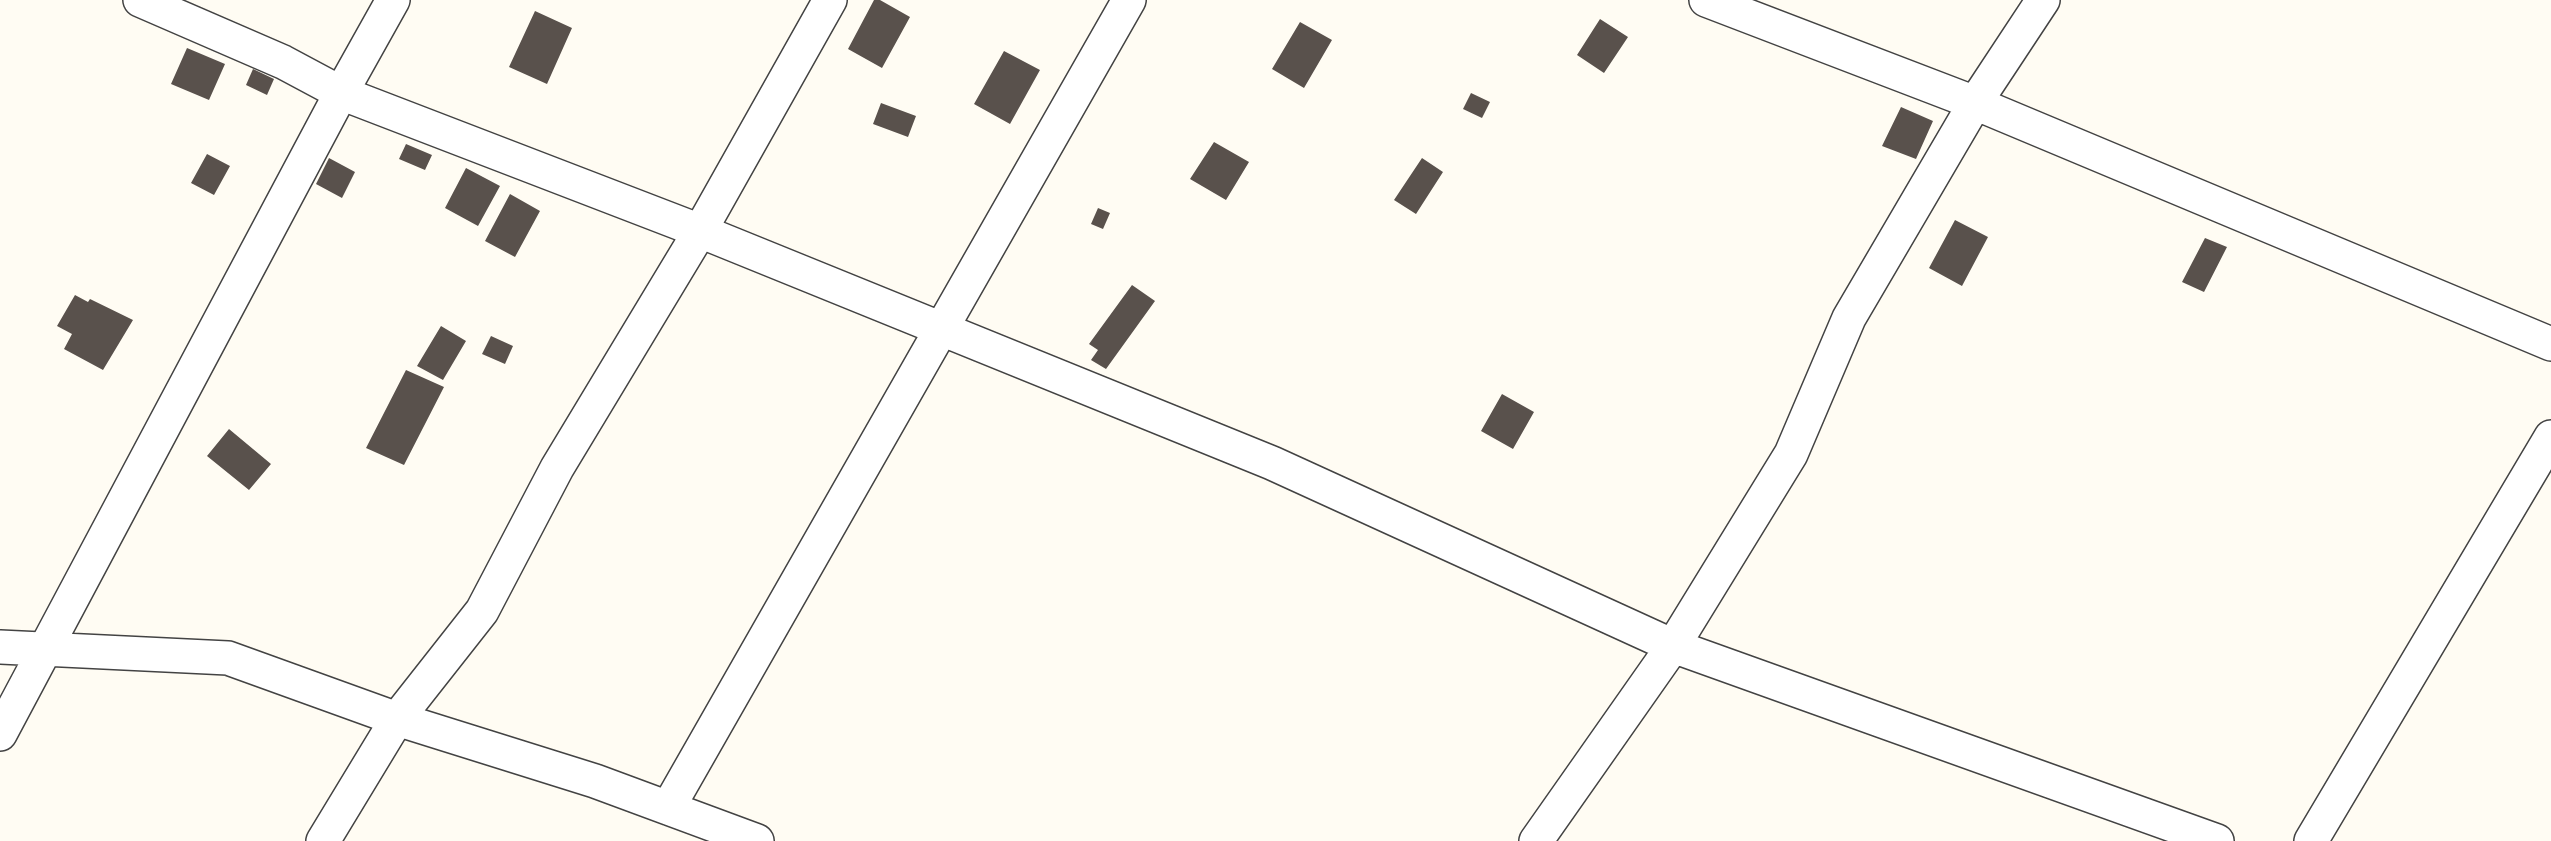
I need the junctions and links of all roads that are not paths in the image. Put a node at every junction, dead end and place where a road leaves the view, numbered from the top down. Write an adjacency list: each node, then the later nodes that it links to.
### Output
1 (140, 0): 7 (street)
2 (393, 0): 7 (street)
3 (830, 0): 9 (street)
4 (1129, 0): 10 (street)
5 (1706, 0): 8 (street)
6 (2043, 0): 8 (street)
7 (341, 93): 9 (street); 15 (street)
8 (1975, 103): 11 (street); 13 (street)
9 (700, 231): 10 (street); 16 (street)
10 (940, 329): 13 (street); 18 (street)
11 (2551, 344)
12 (2551, 437): 23 (street)
13 (1673, 646): 21 (street); 22 (street)
14 (0, 647): 15 (street)
15 (45, 649): 16 (street); 17 (street)
16 (397, 719): 18 (street); 19 (street)
17 (0, 734)
18 (668, 808): 20 (street)
19 (323, 841)
20 (757, 841)
21 (1536, 841)
22 (2217, 841)
23 (2311, 841)

